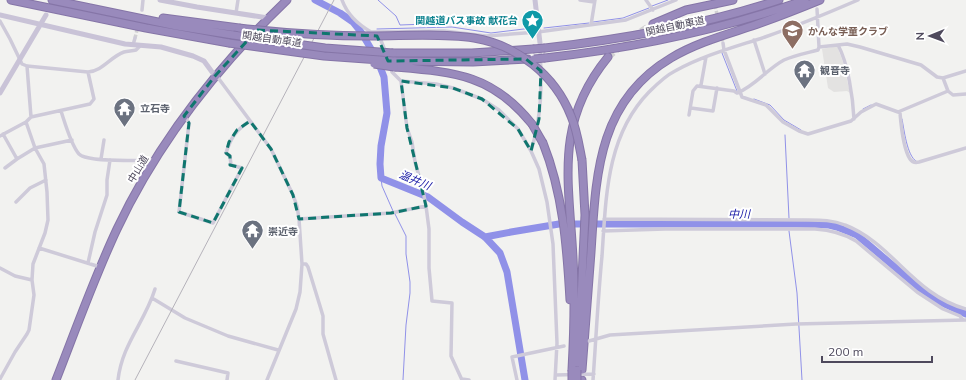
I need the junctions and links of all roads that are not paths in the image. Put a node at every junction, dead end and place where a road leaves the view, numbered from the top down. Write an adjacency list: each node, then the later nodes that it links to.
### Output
1 (11, 0): 46 (highway, 関越自動車道, bridge)
2 (52, 0): 40 (highway, 関越自動車道, bridge)
3 (68, 0): 107 (highway, bridge)
4 (143, 0): 22 (street)
5 (160, 0): 18 (street)
6 (238, 0): 23 (street)
7 (287, 0): 26 (highway, 中山道)
8 (342, 0): 32 (street)
9 (535, 0): 33 (street)
10 (580, 0): 19 (street)
11 (646, 0): 20 (street)
12 (676, 0): 20 (street)
13 (733, 0): 30 (highway)
14 (779, 0): 40 (highway, 関越自動車道)
15 (805, 0): 46 (highway, 関越自動車道, bridge)
16 (820, 0): 107 (highway)
17 (858, 0): 27 (street)
18 (171, 1): 23 (street)
19 (595, 1): 31 (street)
20 (651, 8): 31 (street)
21 (817, 9): 27 (street)
22 (142, 10)
23 (236, 13): 26 (street)
24 (0, 15): 29 (street)
25 (46, 15): 29 (street)
26 (268, 18): 51 (highway, 中山道)
27 (818, 18): 35 (street); 41 (street)
28 (0, 21): 45 (street)
29 (41, 24): 37 (street); 45 (street)
30 (653, 24)
31 (591, 25): 33 (street)
32 (371, 32): 33 (street); 53 (street)
33 (538, 32): 40 (street)
34 (135, 38): 37 (street)
35 (754, 40): 42 (street); 50 (street)
36 (723, 43): 42 (street)
37 (133, 45): 39 (street)
38 (838, 45): 41 (street); 52 (street); 67 (street)
39 (140, 46): 49 (street); 51 (street)
40 (542, 46): 75 (street)
41 (819, 47): 50 (street)
42 (724, 50): 44 (street); 57 (street)
43 (608, 57): 107 (highway)
44 (706, 57): 54 (street); 85 (street)
45 (20, 60): 47 (street); 58 (street)
46 (394, 64): 107 (highway, bridge)
47 (27, 66): 49 (street); 65 (street)
48 (966, 71): 52 (street)
49 (88, 72): 62 (street)
50 (765, 74): 57 (street)
51 (215, 76): 66 (highway, 中山道); 68 (street)
52 (943, 78): 56 (street)
53 (400, 81): 75 (street); 83 (street)
54 (701, 85): 55 (street); 61 (street)
55 (717, 88): 57 (street); 61 (street)
56 (948, 91): 59 (street); 63 (street)
57 (739, 92): 67 (street)
58 (0, 93)
59 (965, 95): 60 (street)
60 (966, 100)
61 (691, 108): 64 (street)
62 (61, 111): 65 (street); 71 (street)
63 (898, 112): 67 (street); 74 (street)
64 (689, 115)
65 (31, 116): 69 (street)
66 (184, 116): 68 (street); 79 (highway, 中山道)
67 (854, 119)
68 (250, 121): 84 (street)
69 (26, 122): 70 (street); 73 (street)
70 (2, 135): 76 (street)
71 (72, 140): 73 (street); 77 (street)
72 (104, 140): 77 (street)
73 (35, 148): 76 (street); 81 (street)
74 (966, 148)
75 (531, 151): 104 (street)
76 (17, 159): 80 (street)
77 (101, 159): 78 (street)
78 (110, 160): 79 (street); 92 (street)
79 (155, 160): 94 (highway, 中山道)
80 (5, 168)
81 (46, 180): 82 (street); 91 (street)
82 (16, 202)
83 (426, 206): 84 (street); 111 (street)
84 (299, 219): 93 (street)
85 (604, 220): 86 (street); 89 (street)
86 (712, 221): 87 (street); 88 (street)
87 (845, 226): 90 (street); 99 (street)
88 (713, 228): 89 (street); 90 (street)
89 (604, 230): 101 (street)
90 (845, 234): 100 (street)
91 (39, 248): 92 (street); 96 (street)
92 (88, 263): 94 (street)
93 (302, 264): 105 (street); 116 (street)
94 (100, 267): 112 (highway, 中山道)
95 (0, 268): 96 (street)
96 (32, 280): 110 (street)
97 (155, 289): 98 (street)
98 (152, 298): 105 (street); 113 (street)
99 (966, 309)
100 (965, 320): 101 (street)
101 (595, 339): 102 (street); 108 (street)
102 (589, 341)
103 (564, 346): 104 (street)
104 (557, 347): 109 (street); 118 (street)
105 (278, 350): 115 (street)
106 (176, 362): 114 (street)
107 (575, 370): 120 (highway); 121 (highway, bridge); 122 (highway, bridge); 123 (highway)
108 (594, 374): 109 (street); 124 (street)
109 (556, 375): 119 (street)
110 (0, 379)
111 (462, 379): 117 (street)
112 (56, 380)
113 (118, 380)
114 (227, 380)
115 (267, 380)
116 (336, 380)
117 (469, 380)
118 (517, 380)
119 (556, 380)
120 (568, 380)
121 (572, 380)
122 (577, 380)
123 (582, 380)
124 (594, 380)

